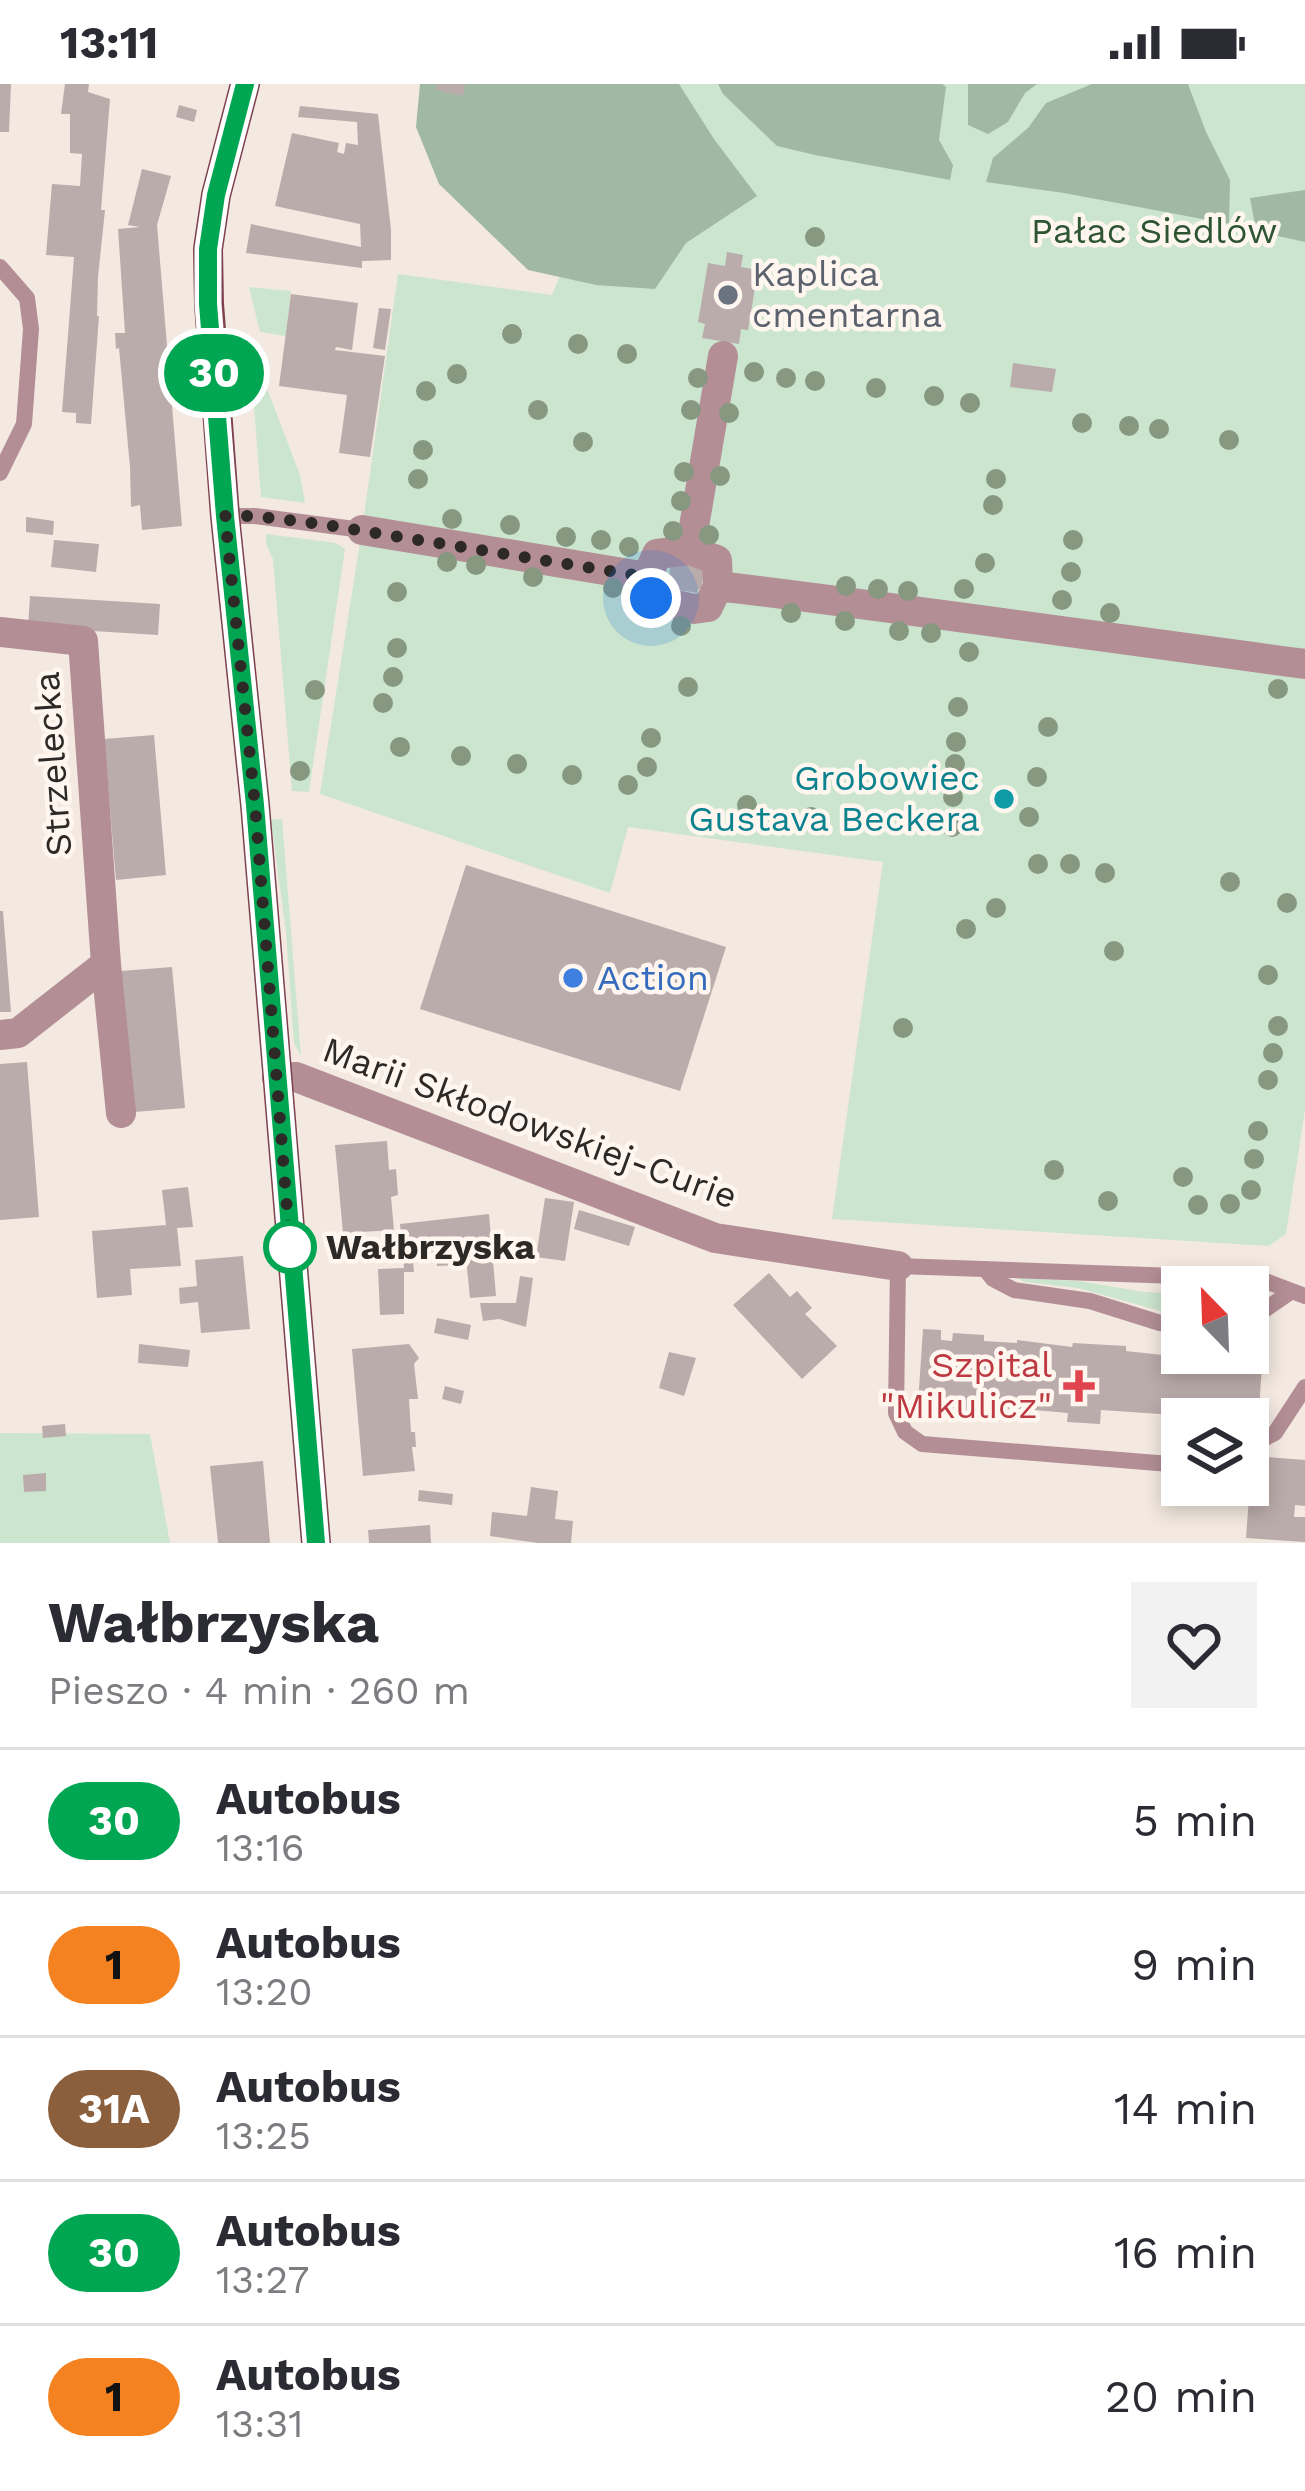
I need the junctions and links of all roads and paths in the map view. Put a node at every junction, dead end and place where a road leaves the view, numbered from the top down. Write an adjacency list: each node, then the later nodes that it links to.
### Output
1 (245, 84): 5 (main road)
2 (0, 267): 4 (lane)
3 (722, 356): 7 (street)
4 (0, 473)
5 (225, 516): 6 (lane); 14 (main road)
6 (362, 530): 8 (street)
7 (691, 550): 8 (street); 9 (street)
8 (647, 577): 9 (street)
9 (718, 586): 11 (street)
10 (0, 632): 12 (street, Strzelecka)
11 (1305, 664)
12 (106, 964): 13 (street); 15 (street, Strzelecka)
13 (0, 1035)
14 (277, 1078): 16 (street, Marii Skłodowskiej-Curie); 24 (main road)
15 (121, 1113)
16 (898, 1266): 17 (lane); 23 (lane)
17 (986, 1269): 18 (lane); 20 (lane)
18 (1299, 1293): 19 (lane)
19 (1269, 1309)
20 (1161, 1323)
21 (1305, 1388): 22 (lane)
22 (1269, 1435)
23 (1161, 1464)
24 (316, 1543)

